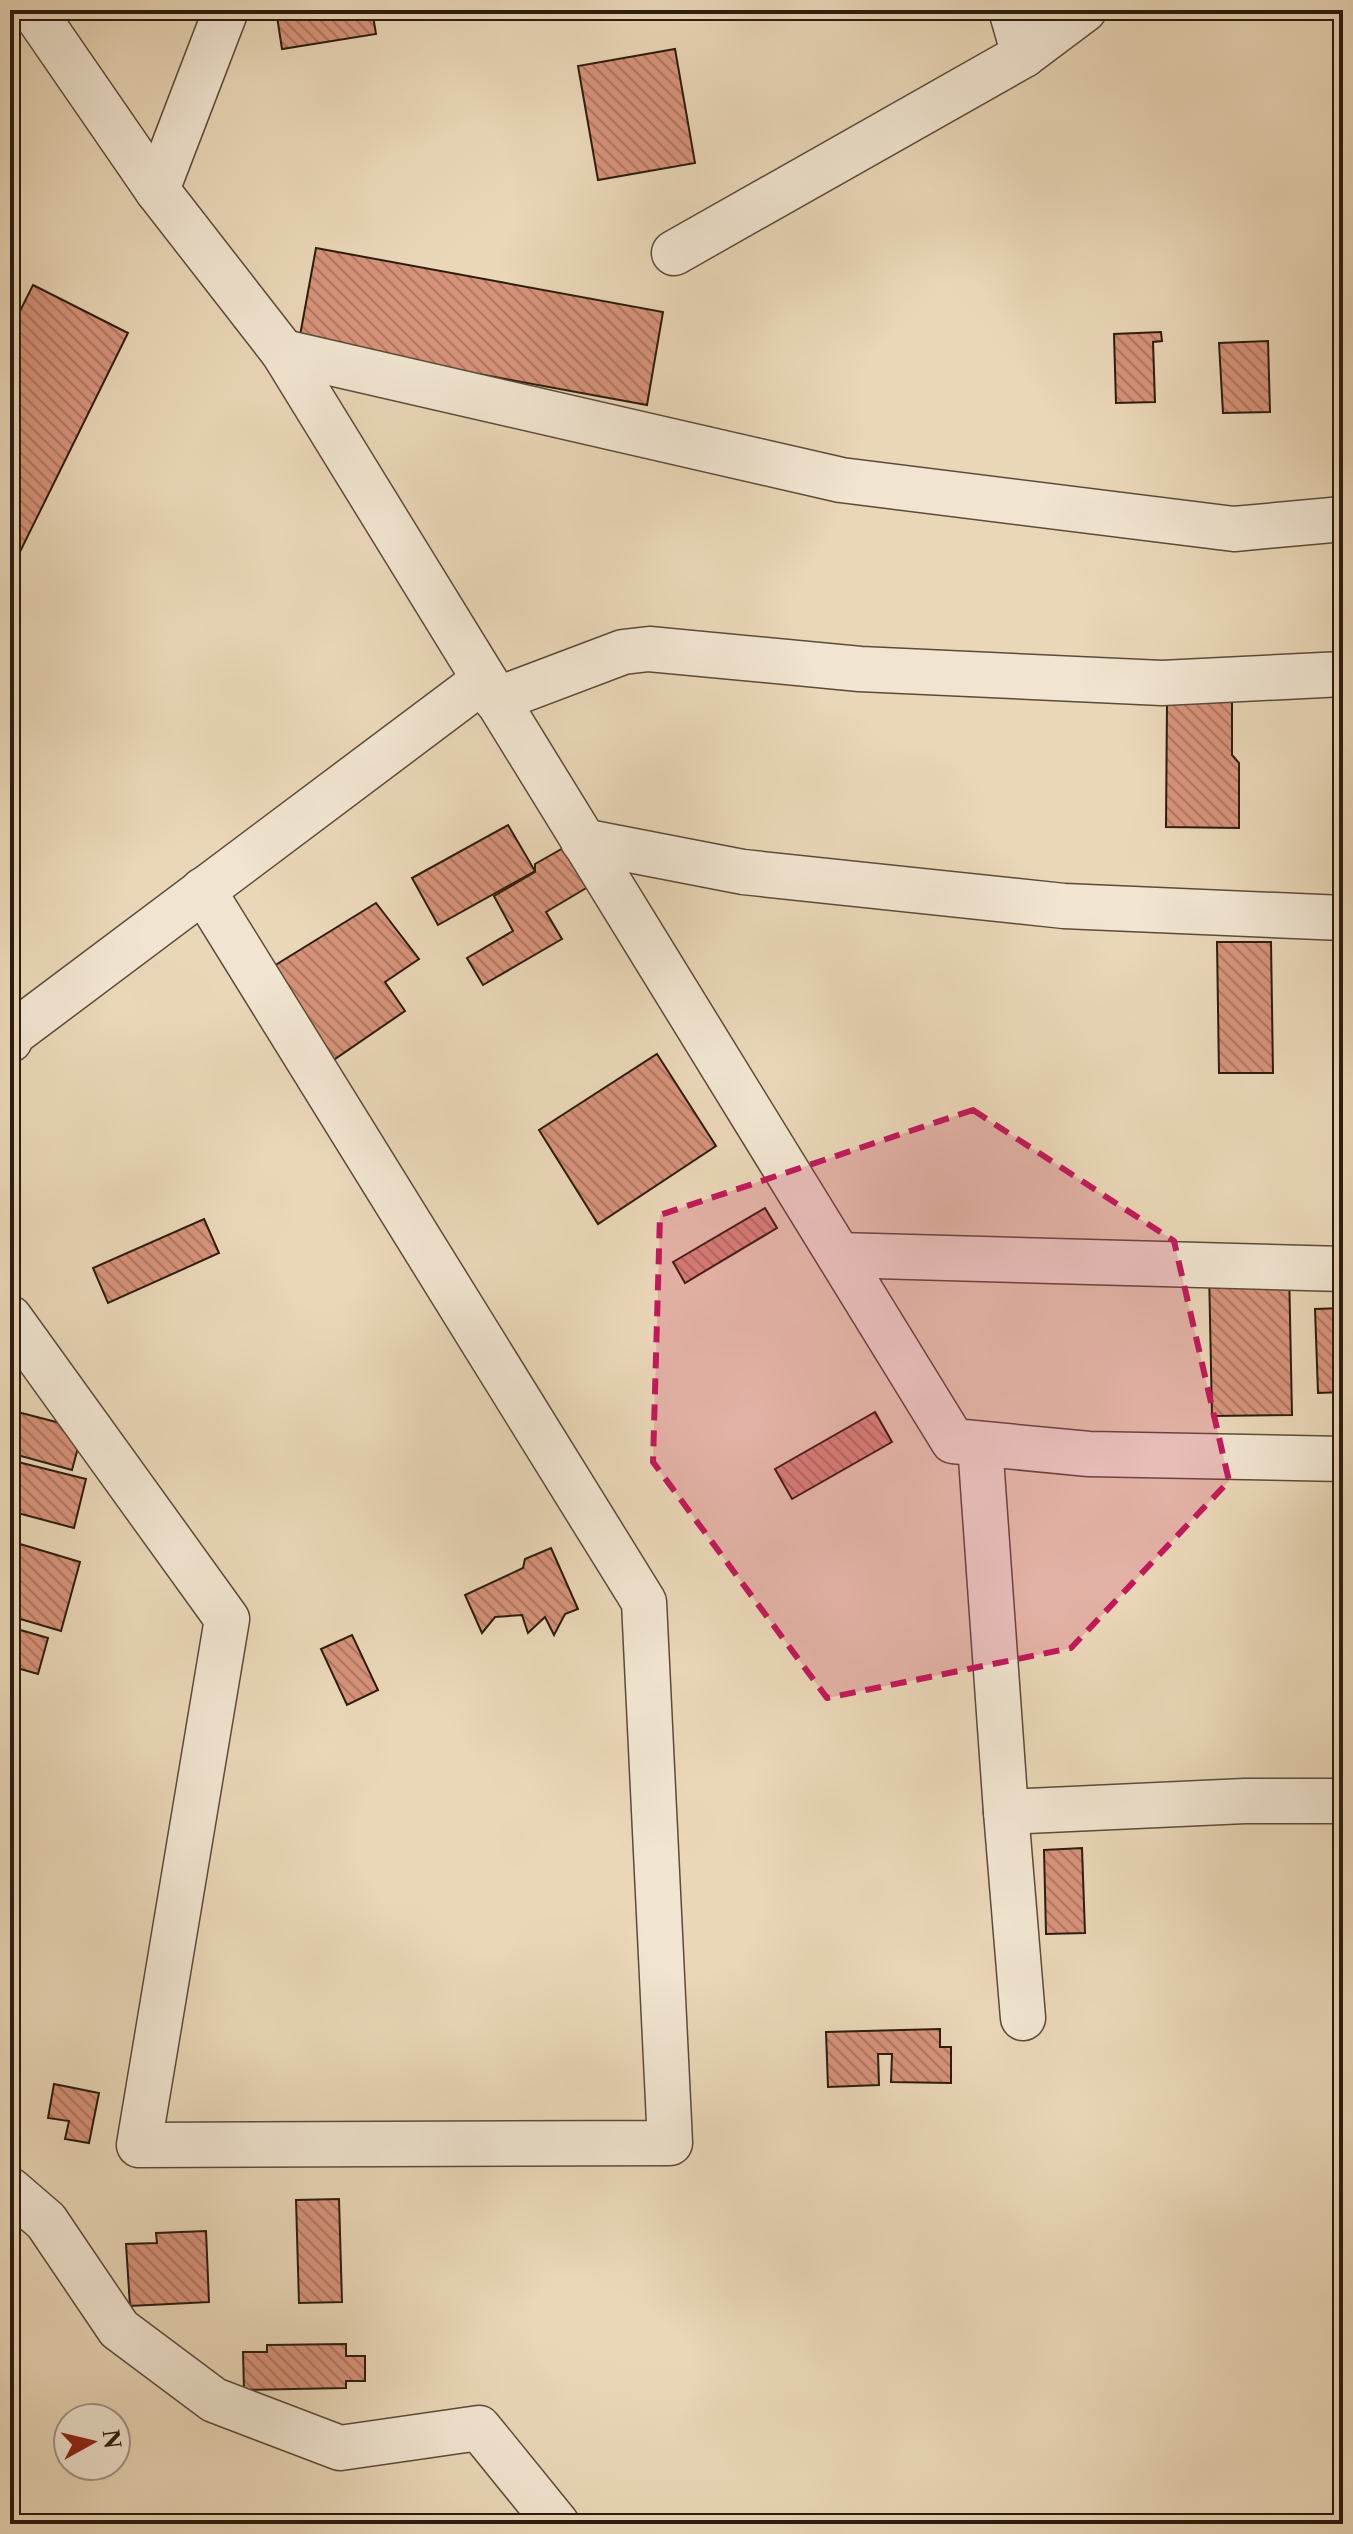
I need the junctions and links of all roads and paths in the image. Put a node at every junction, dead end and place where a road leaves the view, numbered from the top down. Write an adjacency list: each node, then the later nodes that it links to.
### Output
1 (33, 10): 6 (street)
2 (226, 10): 6 (street)
3 (1011, 10): 5 (street)
4 (1084, 10): 5 (street)
5 (1024, 55): 7 (street)
6 (157, 190): 8 (street)
7 (674, 253)
8 (283, 352): 9 (street); 11 (street)
9 (1343, 519)
10 (1343, 674): 11 (street)
11 (490, 690): 12 (street); 13 (street)
12 (583, 841): 14 (street); 16 (street)
13 (203, 890): 15 (street); 18 (street)
14 (1343, 918)
15 (10, 1040)
16 (839, 1255): 17 (street); 19 (street)
17 (1343, 1269)
18 (10, 1318)
19 (980, 1444): 20 (street); 22 (street)
20 (1343, 1459)
21 (1343, 1801): 22 (street)
22 (1006, 1812): 23 (street)
23 (1023, 2018)
24 (10, 2190): 25 (street)
25 (557, 2524)

